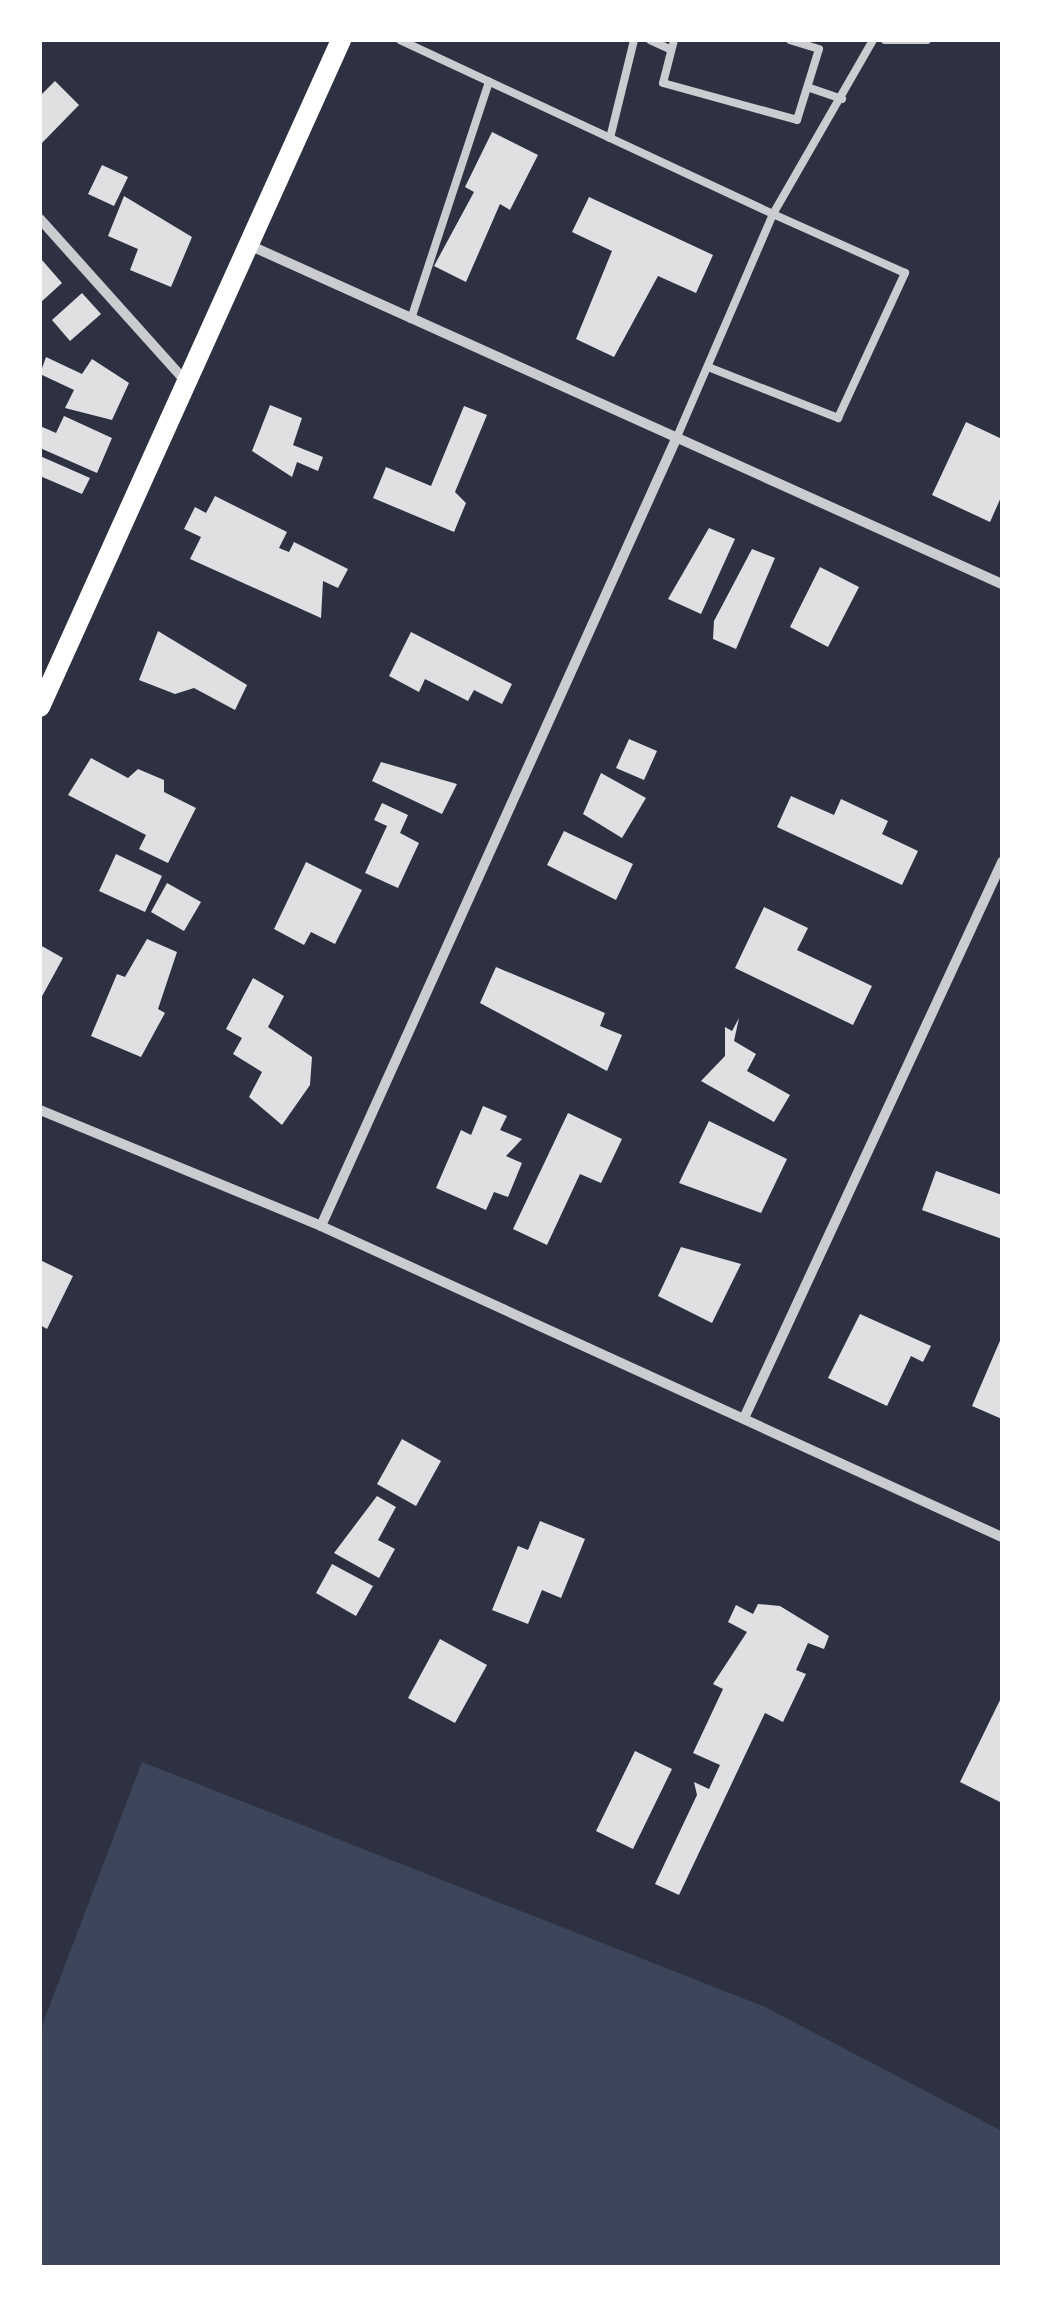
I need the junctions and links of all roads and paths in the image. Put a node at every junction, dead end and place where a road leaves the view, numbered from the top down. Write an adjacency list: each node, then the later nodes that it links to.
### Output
1 (341, 40): 17 (main road)
2 (400, 40): 11 (lane)
3 (634, 40): 14 (lane)
4 (650, 40): 10 (lane)
5 (674, 40): 10 (lane)
6 (790, 40): 12 (lane)
7 (873, 40): 13 (lane)
8 (886, 40): 9 (lane)
9 (927, 40)
10 (672, 50): 12 (lane)
11 (489, 82): 14 (lane); 18 (lane)
12 (810, 88): 13 (lane)
13 (842, 99): 15 (lane)
14 (610, 138): 15 (lane)
15 (773, 214): 19 (lane); 19 (lane)
16 (40, 219): 20 (street)
17 (248, 245): 18 (street); 20 (main road)
18 (411, 319): 21 (street)
19 (708, 366): 21 (lane)
20 (186, 383): 23 (main road)
21 (676, 439): 22 (street); 26 (street)
22 (1002, 584)
23 (40, 707)
24 (1002, 862): 27 (street)
25 (40, 1110): 26 (street)
26 (321, 1226): 27 (street)
27 (745, 1416): 28 (street)
28 (1002, 1537)

